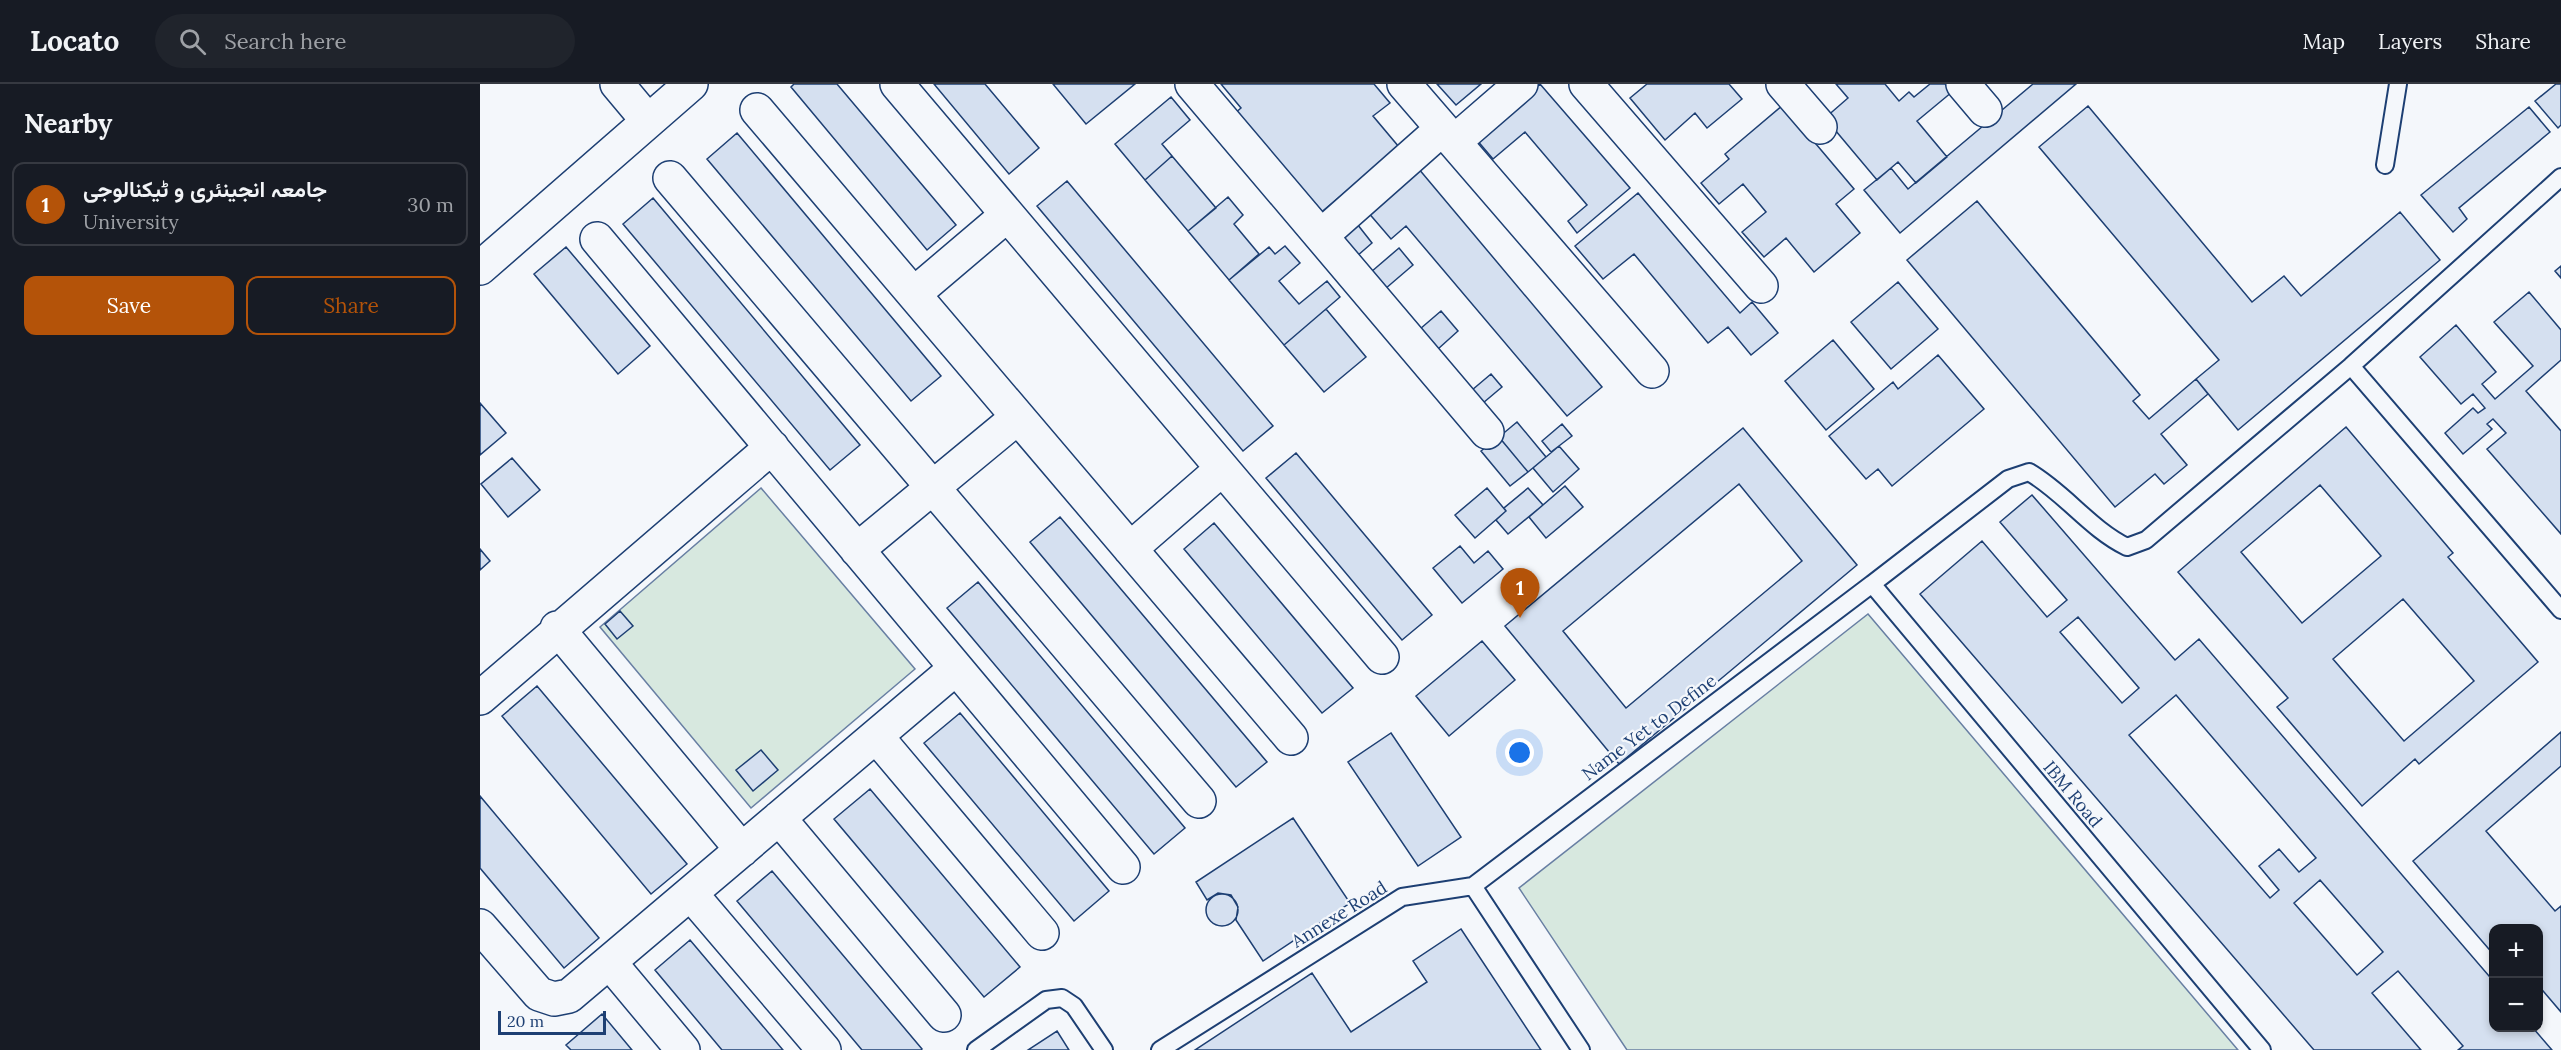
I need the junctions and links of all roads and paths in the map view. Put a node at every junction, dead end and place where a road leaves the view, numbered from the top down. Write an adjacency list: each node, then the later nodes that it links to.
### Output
1 (617, 84): 13 (street)
2 (690, 84): 13 (street)
3 (897, 84): 19 (street)
4 (1192, 84): 20 (street)
5 (1404, 84): 15 (street)
6 (1521, 84): 15 (street)
7 (1586, 84): 23 (street)
8 (1783, 84): 14 (street)
9 (1963, 84): 12 (street)
10 (2398, 84): 16 (lane)
11 (757, 110): 24 (street)
12 (1985, 110)
13 (648, 121): 22 (street)
14 (1820, 127)
15 (1448, 135): 20 (street); 26 (street)
16 (2385, 165)
17 (2561, 177): 25 (lane)
18 (670, 178): 31 (street)
19 (1007, 214): 24 (street); 30 (street)
20 (1321, 236): 28 (street)
21 (597, 239): 29 (street)
22 (480, 268)
23 (1761, 286)
24 (914, 294): 27 (street)
25 (2351, 366): 34 (lane); 35 (lane)
26 (1652, 371)
27 (1018, 417): 31 (street); 32 (street)
28 (1487, 432)
29 (772, 447): 33 (street); 36 (street)
30 (1222, 469): 32 (street); 37 (street)
31 (932, 489): 33 (street); 42 (street)
32 (1130, 549): 41 (street)
33 (858, 550): 38 (street)
34 (1872, 584): 46 (lane, Name Yet to Define); 58 (lane, IBM Road)
35 (2561, 610)
36 (558, 628): 39 (street); 44 (street)
37 (1382, 657)
38 (955, 669): 40 (street); 45 (street)
39 (480, 698)
40 (876, 736): 43 (street); 49 (street)
41 (1291, 738)
42 (1199, 801)
43 (779, 818): 44 (street); 51 (street)
44 (742, 850): 47 (street)
45 (1123, 867)
46 (1473, 886): 56 (lane, Annexe Road); 57 (lane)
47 (691, 894): 50 (street); 53 (street)
48 (480, 926): 50 (street)
49 (1042, 933)
50 (611, 964): 52 (street)
51 (944, 1015)
52 (683, 1050)
53 (824, 1050)
54 (976, 1050): 55 (lane)
55 (1104, 1050)
56 (1160, 1050)
57 (1581, 1050)
58 (2262, 1050)

